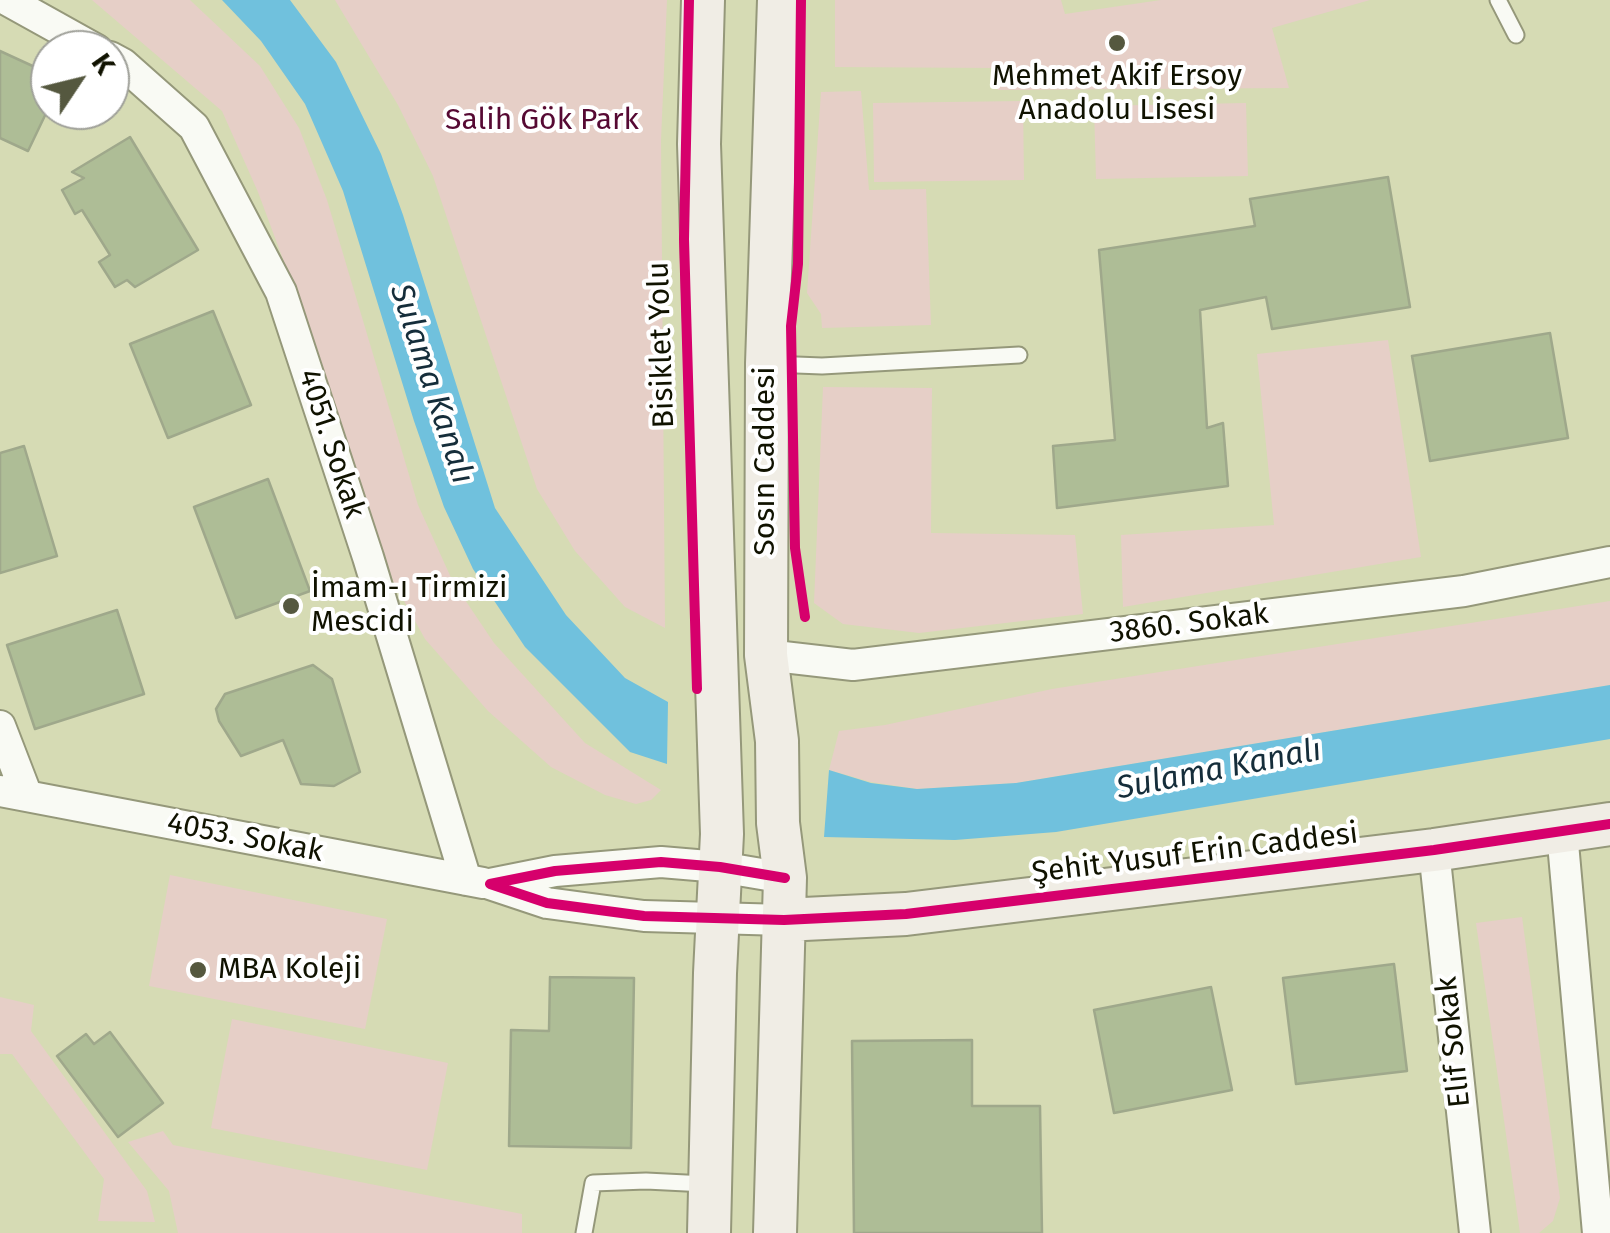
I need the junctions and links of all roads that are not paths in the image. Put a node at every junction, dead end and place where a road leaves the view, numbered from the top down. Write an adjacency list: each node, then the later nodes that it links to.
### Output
1 (7, 0): 5 (street)
2 (703, 0): 17 (street)
3 (779, 0): 9 (street, Sosın Caddesi)
4 (1498, 0): 6 (lane)
5 (61, 30)
6 (1516, 35)
7 (130, 71): 19 (street, 4051. Sokak)
8 (1019, 355): 9 (lane)
9 (767, 364): 11 (street, Sosın Caddesi)
10 (1610, 562): 11 (street, 3860. Sokak)
11 (766, 654): 18 (street, Sosın Caddesi)
12 (0, 726): 13 (street)
13 (14, 794): 19 (street, 4053. Sokak)
14 (1610, 824): 15 (street, Şehit Yusuf Erin Caddesi)
15 (1562, 832): 16 (street, Şehit Yusuf Erin Caddesi); 27 (street)
16 (1434, 850): 21 (street, Şehit Yusuf Erin Caddesi); 26 (street, Elif Sokak)
17 (720, 867): 18 (street); 19 (street); 20 (street)
18 (785, 878): 21 (street, Sosın Caddesi)
19 (478, 882): 20 (street)
20 (718, 916): 21 (street); 22 (street)
21 (784, 920): 25 (street, Sosın Caddesi)
22 (710, 1184): 23 (lane); 24 (street)
23 (584, 1233)
24 (709, 1233)
25 (775, 1233)
26 (1475, 1233)
27 (1598, 1233)

